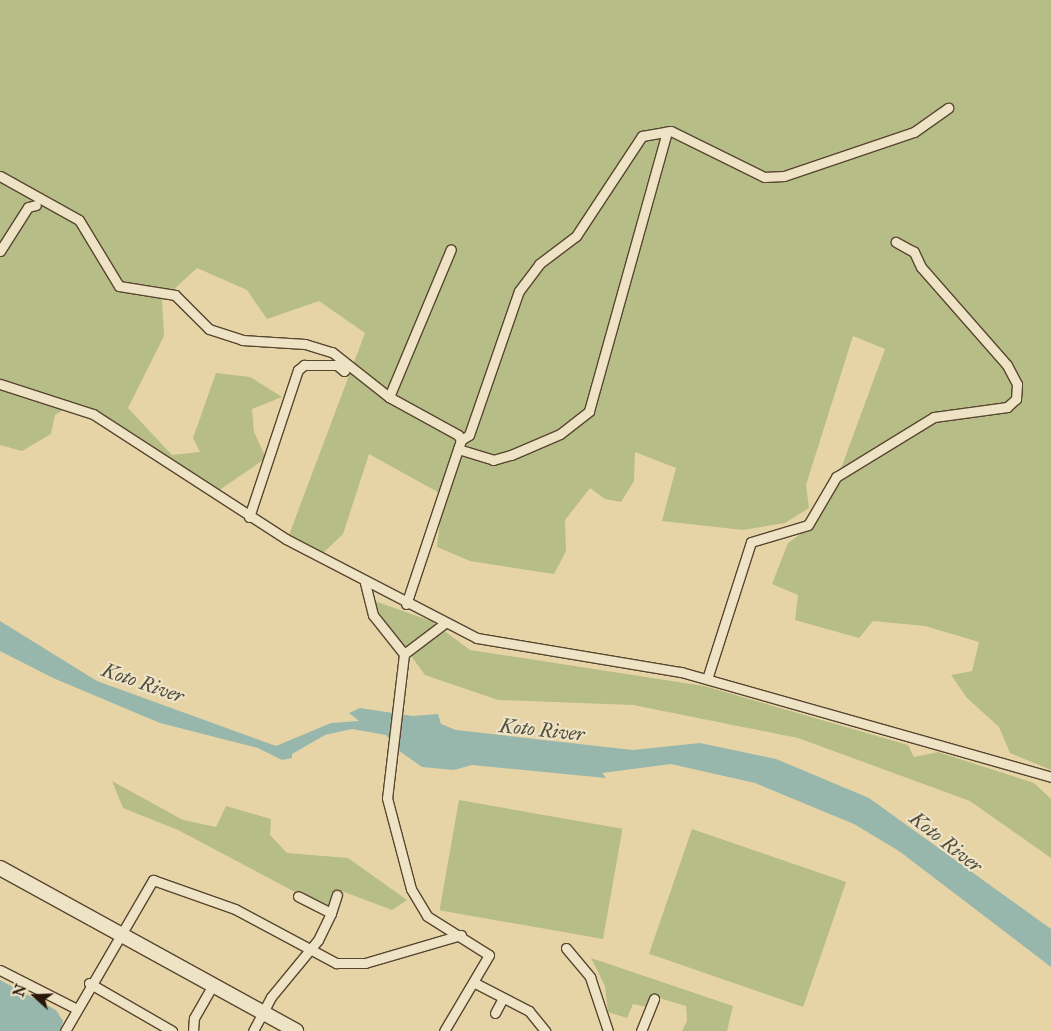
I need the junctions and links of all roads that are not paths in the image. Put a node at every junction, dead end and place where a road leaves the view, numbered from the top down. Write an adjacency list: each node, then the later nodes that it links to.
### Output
1 (948, 108): 2 (street)
2 (667, 132): 11 (street); 11 (street)
3 (0, 176): 8 (street)
4 (36, 205): 7 (street)
5 (896, 242): 17 (street)
6 (451, 249): 10 (street)
7 (0, 251)
8 (348, 365): 10 (street); 12 (street)
9 (0, 384): 12 (street)
10 (389, 397): 11 (street)
11 (459, 444): 14 (street)
12 (249, 517): 13 (street)
13 (365, 583): 14 (street); 16 (street)
14 (406, 604): 15 (street)
15 (445, 622): 16 (street); 17 (street)
16 (404, 654): 24 (street)
17 (707, 680): 18 (street)
18 (1051, 778)
19 (0, 868): 23 (street)
20 (337, 895): 22 (street)
21 (298, 896): 22 (street)
22 (331, 913): 26 (street)
23 (119, 932): 26 (street); 28 (street); 30 (street)
24 (461, 935): 26 (street); 29 (street)
25 (566, 948): 43 (street)
26 (309, 950): 34 (street)
27 (0, 970): 33 (street)
28 (89, 983): 33 (street); 38 (street)
29 (475, 983): 31 (street); 42 (street)
30 (214, 984): 34 (street); 39 (street)
31 (503, 998): 35 (street); 36 (street)
32 (654, 999): 44 (street)
33 (75, 1008): 37 (street)
34 (264, 1013): 40 (street); 41 (street)
35 (495, 1013)
36 (547, 1029)
37 (65, 1031)
38 (172, 1031)
39 (193, 1031)
40 (253, 1031)
41 (296, 1031)
42 (444, 1031)
43 (608, 1031)
44 (641, 1031)

